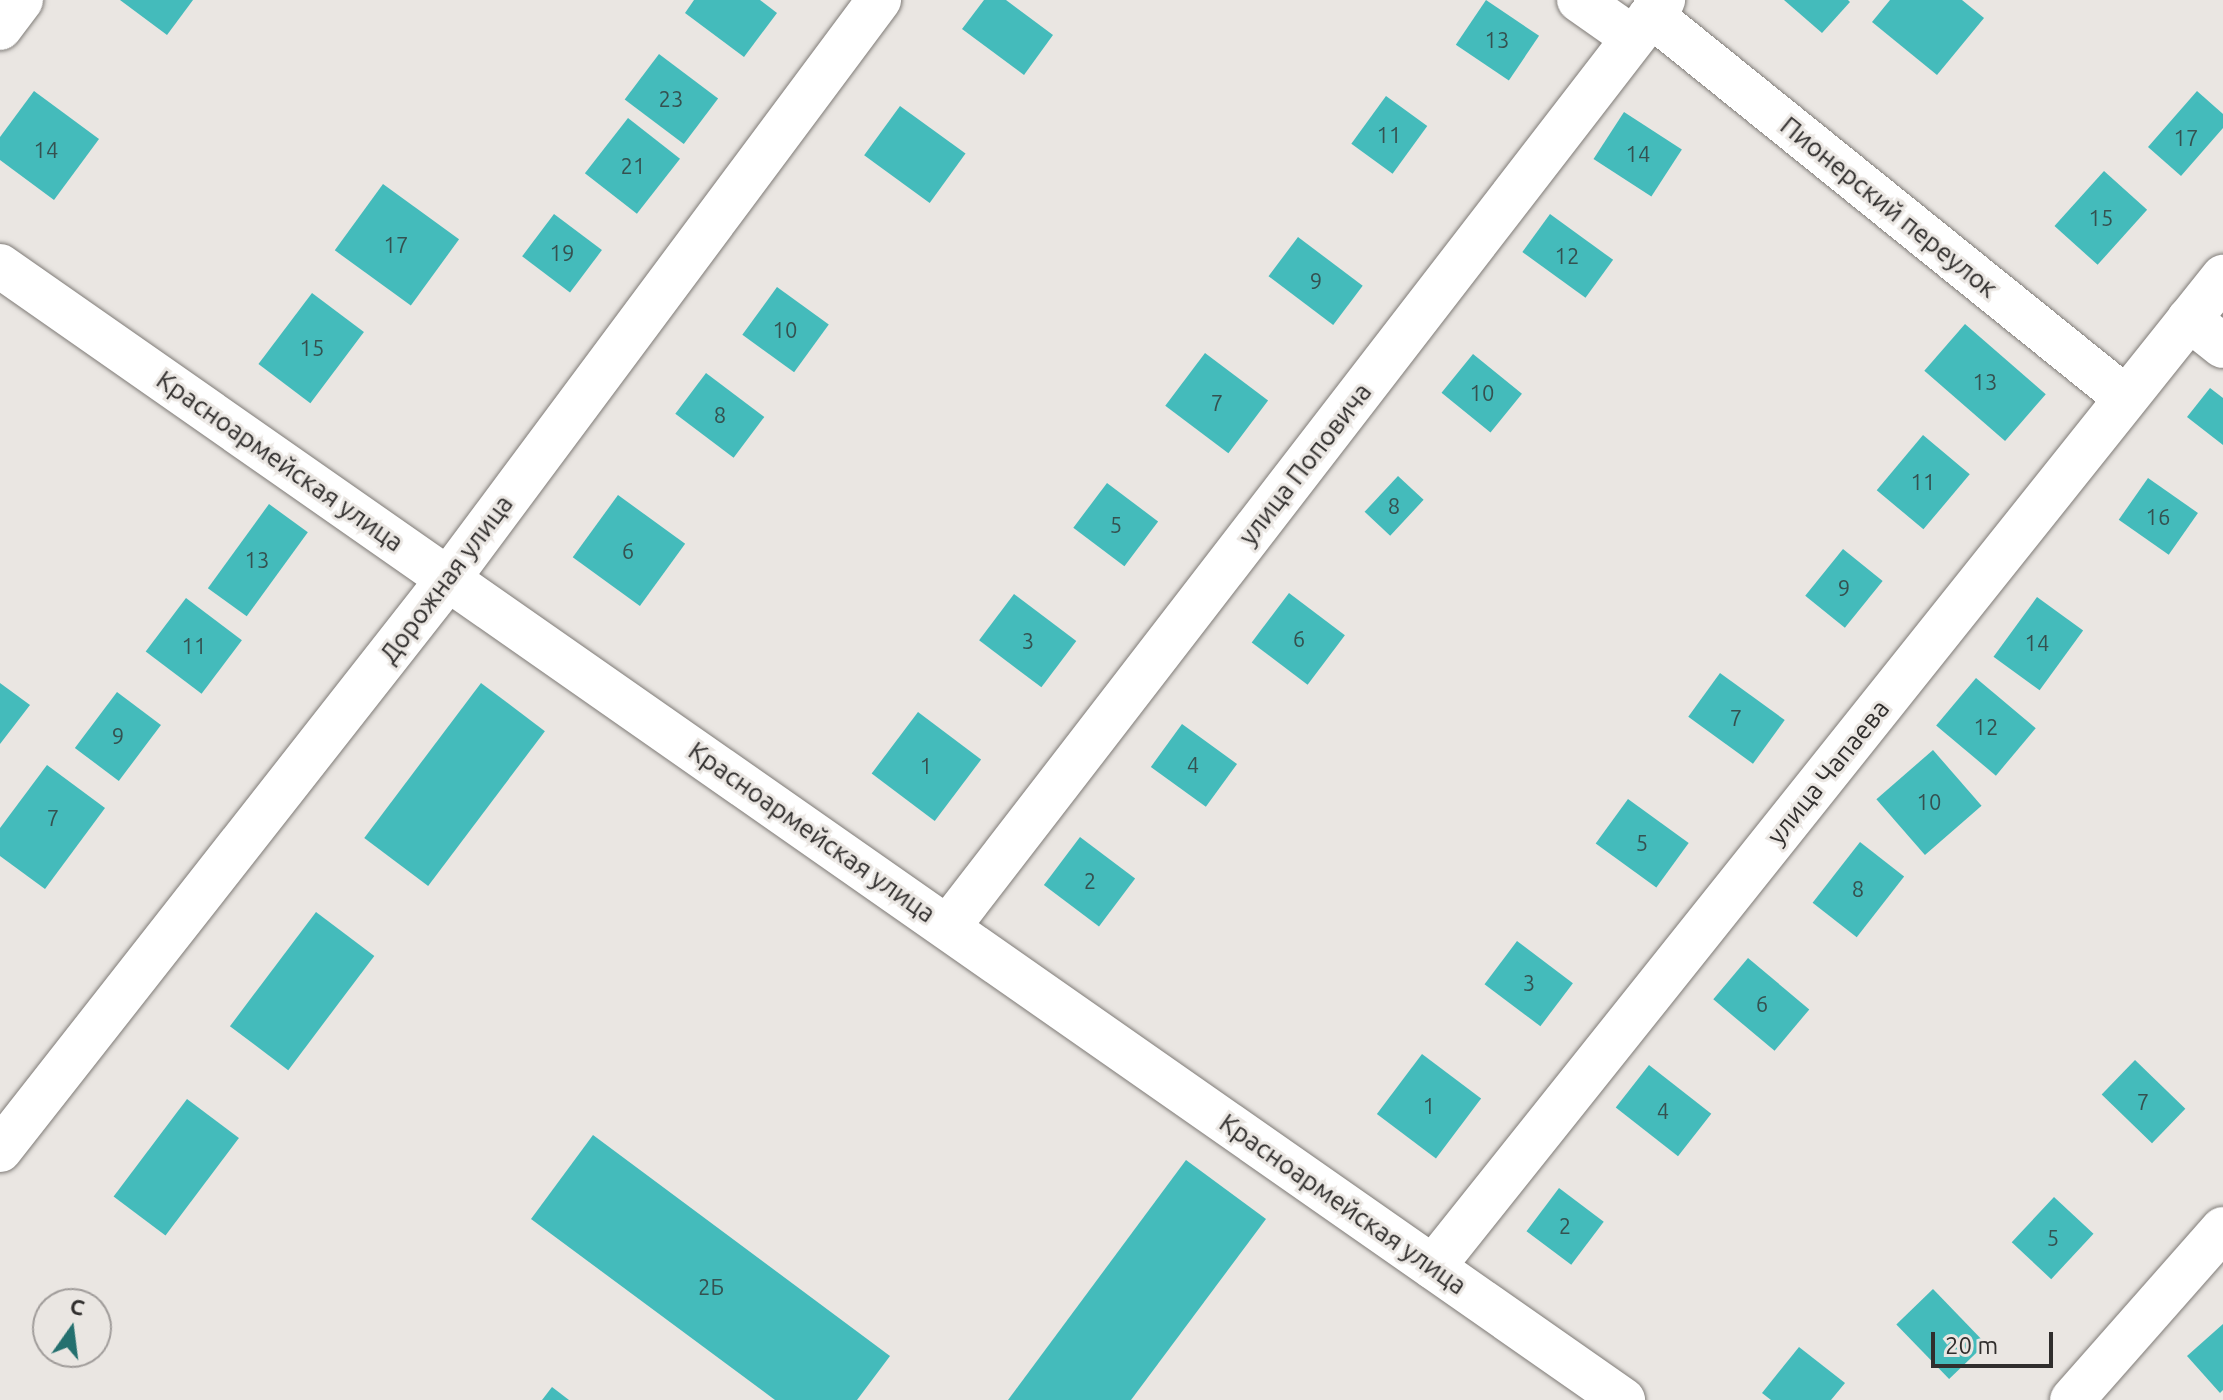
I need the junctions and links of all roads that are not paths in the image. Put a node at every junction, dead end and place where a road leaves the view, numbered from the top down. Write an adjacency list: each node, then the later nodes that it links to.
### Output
1 (21, 0): 5 (street)
2 (879, 0): 11 (street, Дорожная улица)
3 (1579, 0): 4 (street, Пионерский переулок)
4 (1649, 18): 10 (street, Пионерский переулок); 12 (street, улица Поповича)
5 (0, 28)
6 (0, 266): 11 (street, Красноармейская улица)
7 (2223, 277): 8 (street, улица Чапаева)
8 (2189, 319): 9 (street); 10 (street, улица Чапаева)
9 (2223, 346)
10 (2126, 398): 15 (street, улица Чапаева)
11 (448, 579): 12 (street, Красноармейская улица); 13 (street, Дорожная улица)
12 (948, 927): 15 (street, Красноармейская улица)
13 (0, 1150)
14 (2223, 1229): 17 (street)
15 (1433, 1267): 16 (street, Красноармейская улица)
16 (1623, 1400)
17 (2072, 1400)

